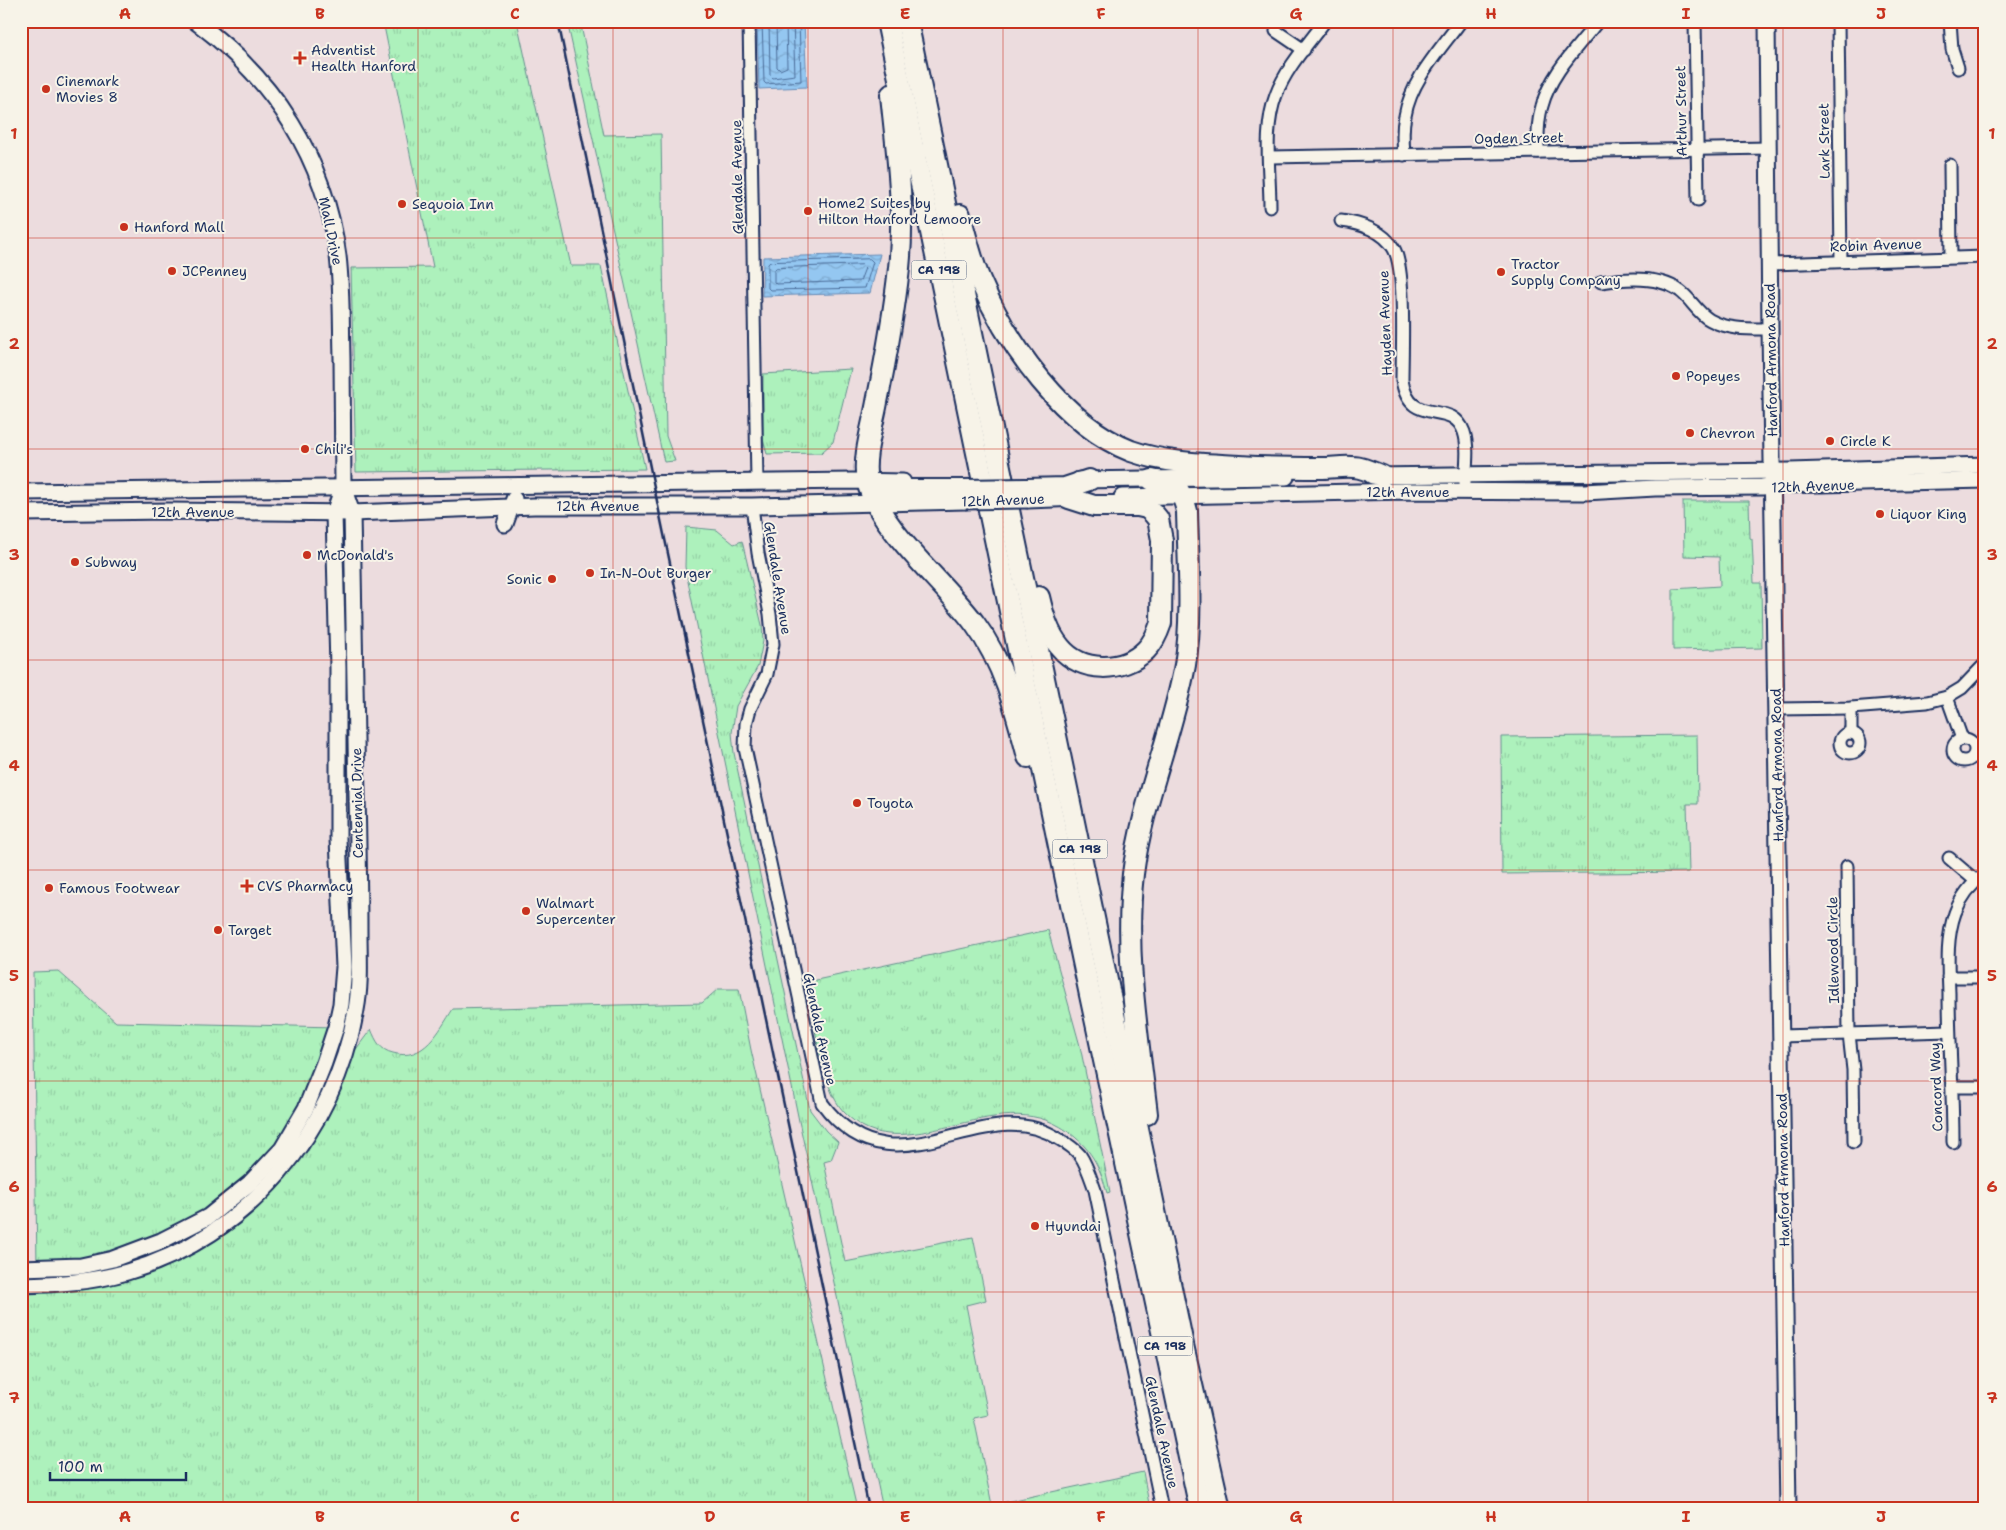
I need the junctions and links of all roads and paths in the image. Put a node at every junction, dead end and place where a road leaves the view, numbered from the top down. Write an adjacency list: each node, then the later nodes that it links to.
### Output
1 (195, 21): 41 (main road, Mall Drive)
2 (749, 21): 39 (street, Glendale Avenue)
3 (885, 21): 38 (highway); 69 (highway, CA 198)
4 (1325, 21): 13 (street)
5 (1461, 21): 18 (street)
6 (1598, 21): 17 (street)
7 (1695, 21): 16 (street, Arthur Street)
8 (1767, 21): 15 (main road, Hanford Armona Road)
9 (1838, 21): 26 (street, Lark Street)
10 (1950, 21): 14 (street)
11 (908, 24): 31 (highway, CA 198); 34 (highway)
12 (1276, 31): 13 (street)
13 (1304, 50): 19 (street)
14 (1958, 68)
15 (1769, 148): 16 (street, Ogden Street); 27 (main road, Hanford Armona Road)
16 (1697, 149): 17 (street, Ogden Street); 21 (street, Arthur Street)
17 (1538, 152): 18 (street, Ogden Street)
18 (1404, 155): 19 (street, Ogden Street)
19 (1270, 157): 22 (street)
20 (1950, 166): 24 (street)
21 (1698, 200)
22 (1270, 207)
23 (1341, 222): 33 (street, Hayden Avenue)
24 (1951, 257): 25 (street, Robin Avenue); 26 (street, Robin Avenue)
25 (1985, 257)
26 (1841, 261): 27 (street, Robin Avenue)
27 (1769, 264): 29 (main road, Hanford Armona Road)
28 (1601, 282): 29 (street)
29 (1770, 329): 32 (main road, Hanford Armona Road)
30 (1985, 465): 32 (main road, 12th Avenue)
31 (1000, 468): 48 (highway); 77 (highway, CA 198)
32 (1772, 471): 33 (main road, 12th Avenue); 42 (main road, Hanford Armona Road)
33 (1466, 474): 34 (main road, 12th Avenue); 46 (street, Hayden Avenue)
34 (1382, 476): 36 (main road, 12th Avenue)
35 (1089, 480): 36 (main road, 12th Avenue); 43 (highway)
36 (1152, 480): 47 (highway)
37 (1985, 480): 42 (main road, 12th Avenue)
38 (867, 481): 39 (main road, 12th Avenue); 44 (main road, 12th Avenue); 49 (highway)
39 (757, 482): 40 (main road, 12th Avenue); 51 (main road)
40 (617, 485): 41 (main road, 12th Avenue); 50 (main road)
41 (343, 487): 45 (main road, 12th Avenue); 53 (main road, Mall Drive); 55 (main road, Mall Drive)
42 (1773, 487): 46 (main road, 12th Avenue); 60 (main road, Hanford Armona Road)
43 (1026, 490): 44 (highway, bridge); 48 (main road, 12th Avenue)
44 (964, 491): 49 (highway)
45 (21, 492)
46 (1465, 492): 47 (main road, 12th Avenue)
47 (1184, 496): 48 (main road, 12th Avenue); 77 (highway)
48 (1068, 498)
49 (876, 502): 52 (main road, 12th Avenue); 69 (highway)
50 (511, 506): 51 (main road, 12th Avenue); 53 (main road, 12th Avenue); 56 (main road)
51 (685, 506): 52 (main road, 12th Avenue)
52 (752, 506): 82 (street, Glendale Avenue)
53 (352, 512): 55 (main road, 12th Avenue); 80 (main road, Centennial Drive)
54 (21, 513): 55 (main road, 12th Avenue)
55 (334, 513): 78 (main road, Centennial Drive)
56 (505, 524)
57 (1985, 664): 58 (street)
58 (1947, 697): 59 (street); 62 (street)
59 (1851, 708): 60 (street); 61 (street)
60 (1777, 709): 72 (main road, Hanford Armona Road)
61 (1851, 733)
62 (1962, 739): 63 (street); 63 (street)
63 (1980, 753)
64 (1949, 858): 66 (street)
65 (1847, 866): 71 (street, Idlewood Circle)
66 (1980, 877): 67 (street, Concord Way)
67 (1948, 977): 68 (street); 70 (street, Concord Way)
68 (1985, 977)
69 (1090, 995): 83 (highway, CA 198)
70 (1949, 1031): 71 (street); 73 (street, Concord Way)
71 (1849, 1034): 72 (street); 75 (street, Idlewood Circle)
72 (1781, 1036): 85 (main road, Hanford Armona Road)
73 (1953, 1087): 74 (street); 76 (street, Concord Way)
74 (1985, 1087)
75 (1854, 1142)
76 (1953, 1142)
77 (1160, 1231): 84 (highway, CA 198)
78 (174, 1235): 79 (main road, Centennial Drive); 80 (main road)
79 (21, 1268)
80 (91, 1280): 81 (main road, Centennial Drive)
81 (21, 1285)
82 (1162, 1509)
83 (1200, 1509)
84 (1220, 1509)
85 (1788, 1509)

